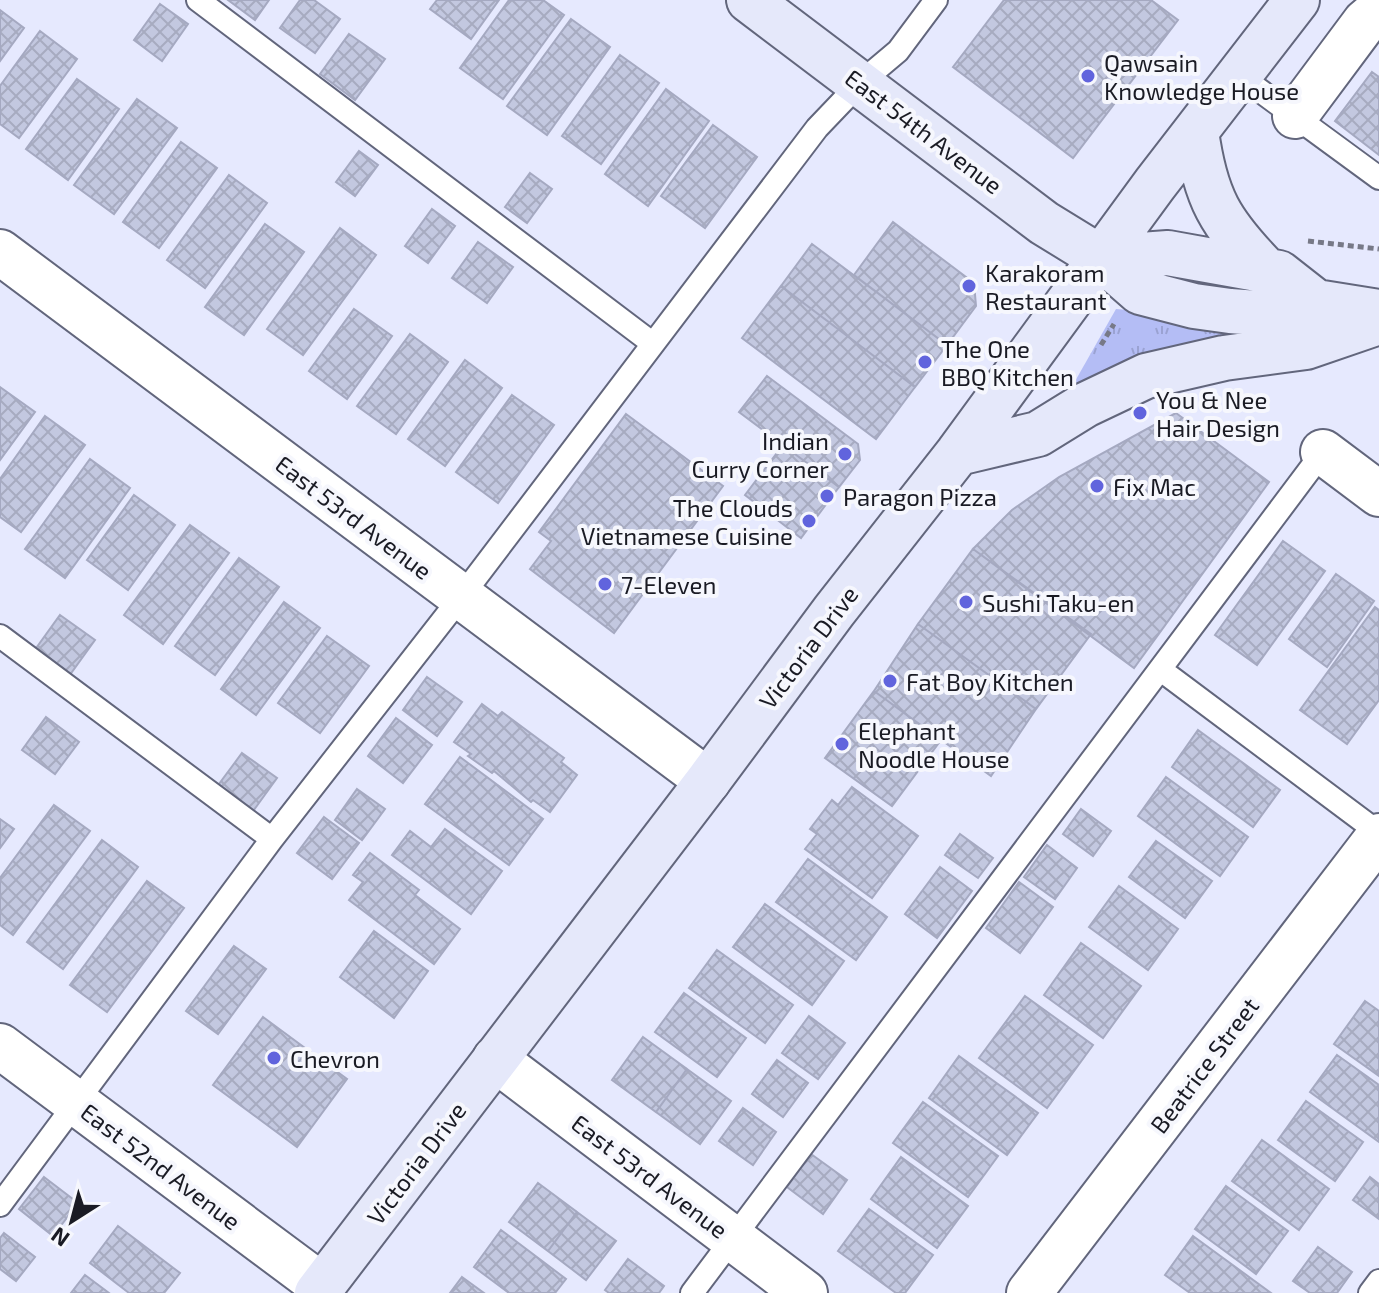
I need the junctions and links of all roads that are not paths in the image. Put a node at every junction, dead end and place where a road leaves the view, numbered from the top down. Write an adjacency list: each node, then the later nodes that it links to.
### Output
1 (198, 0): 17 (lane)
2 (749, 0): 7 (street, East 54th Avenue)
3 (936, 0): 7 (lane)
4 (1291, 2): 6 (street, Victoria Drive)
5 (1379, 10): 8 (street)
6 (1240, 76): 8 (lane); 9 (street, Victoria Drive)
7 (860, 83): 12 (street, East 54th Avenue); 17 (lane)
8 (1295, 116): 10 (lane)
9 (1196, 131): 12 (street, Victoria Drive); 13 (street)
10 (1379, 178)
11 (0, 252): 21 (street, East 53rd Avenue)
12 (1101, 258): 13 (street); 14 (street, East 54th Avenue); 19 (street, Victoria Drive)
13 (1267, 271): 14 (street)
14 (1316, 302): 15 (street)
15 (1379, 312)
16 (1379, 322): 19 (street)
17 (652, 343): 21 (lane)
18 (1323, 452): 20 (street); 23 (lane)
19 (958, 453): 24 (street, Victoria Drive)
20 (1379, 494)
21 (461, 597): 24 (street, East 53rd Avenue); 26 (lane)
22 (0, 636): 26 (lane)
23 (1161, 670): 25 (lane); 31 (lane)
24 (708, 781): 28 (street, Victoria Drive)
25 (1379, 835): 36 (street, Beatrice Street)
26 (272, 839): 29 (lane)
27 (0, 1046): 29 (street, East 52nd Avenue)
28 (495, 1059): 31 (street, East 53rd Avenue); 33 (street, Victoria Drive)
29 (76, 1102): 30 (lane); 33 (street, East 52nd Avenue)
30 (0, 1205)
31 (733, 1238): 34 (lane); 35 (street, East 53rd Avenue)
32 (1379, 1281): 37 (lane)
33 (320, 1290)
34 (692, 1293)
35 (805, 1293)
36 (1029, 1293)
37 (1370, 1293)

